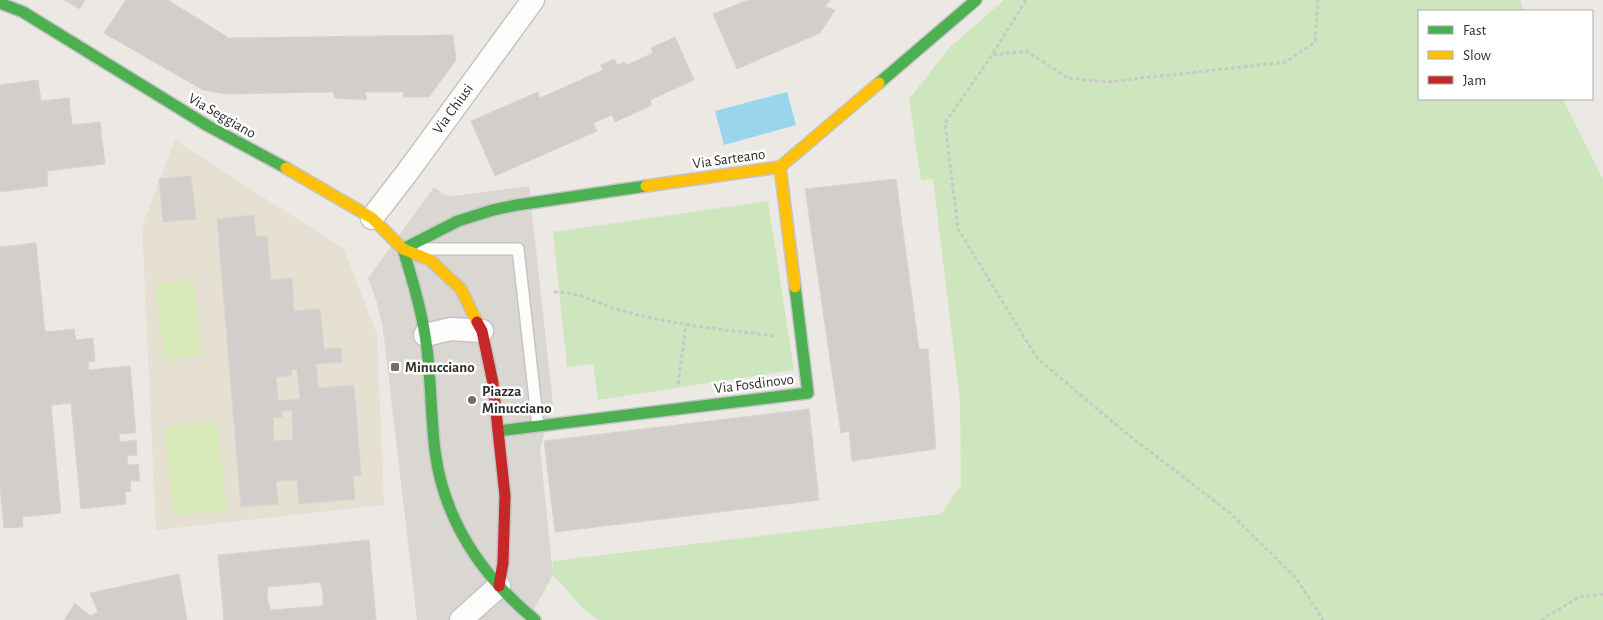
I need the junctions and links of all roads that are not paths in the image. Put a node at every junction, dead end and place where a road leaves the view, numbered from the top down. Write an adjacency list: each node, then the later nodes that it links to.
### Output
1 (532, 0): 7 (street, Via Chiusi)
2 (976, 0): 6 (street, Via Sarteano)
3 (0, 3): 4 (street, Via Seggiano)
4 (16, 6): 5 (street); 7 (street, Via Seggiano)
5 (0, 11)
6 (780, 167): 8 (street, Via Sarteano); 11 (street, Via Fosdinovo)
7 (372, 218): 8 (street, Via Seggiano)
8 (404, 249): 9 (street); 10 (street); 11 (lane)
9 (482, 331): 10 (street); 12 (street)
10 (425, 335): 13 (street)
11 (538, 426): 12 (street)
12 (498, 431): 13 (street)
13 (499, 586): 14 (street); 15 (street)
14 (461, 620)
15 (535, 620)

